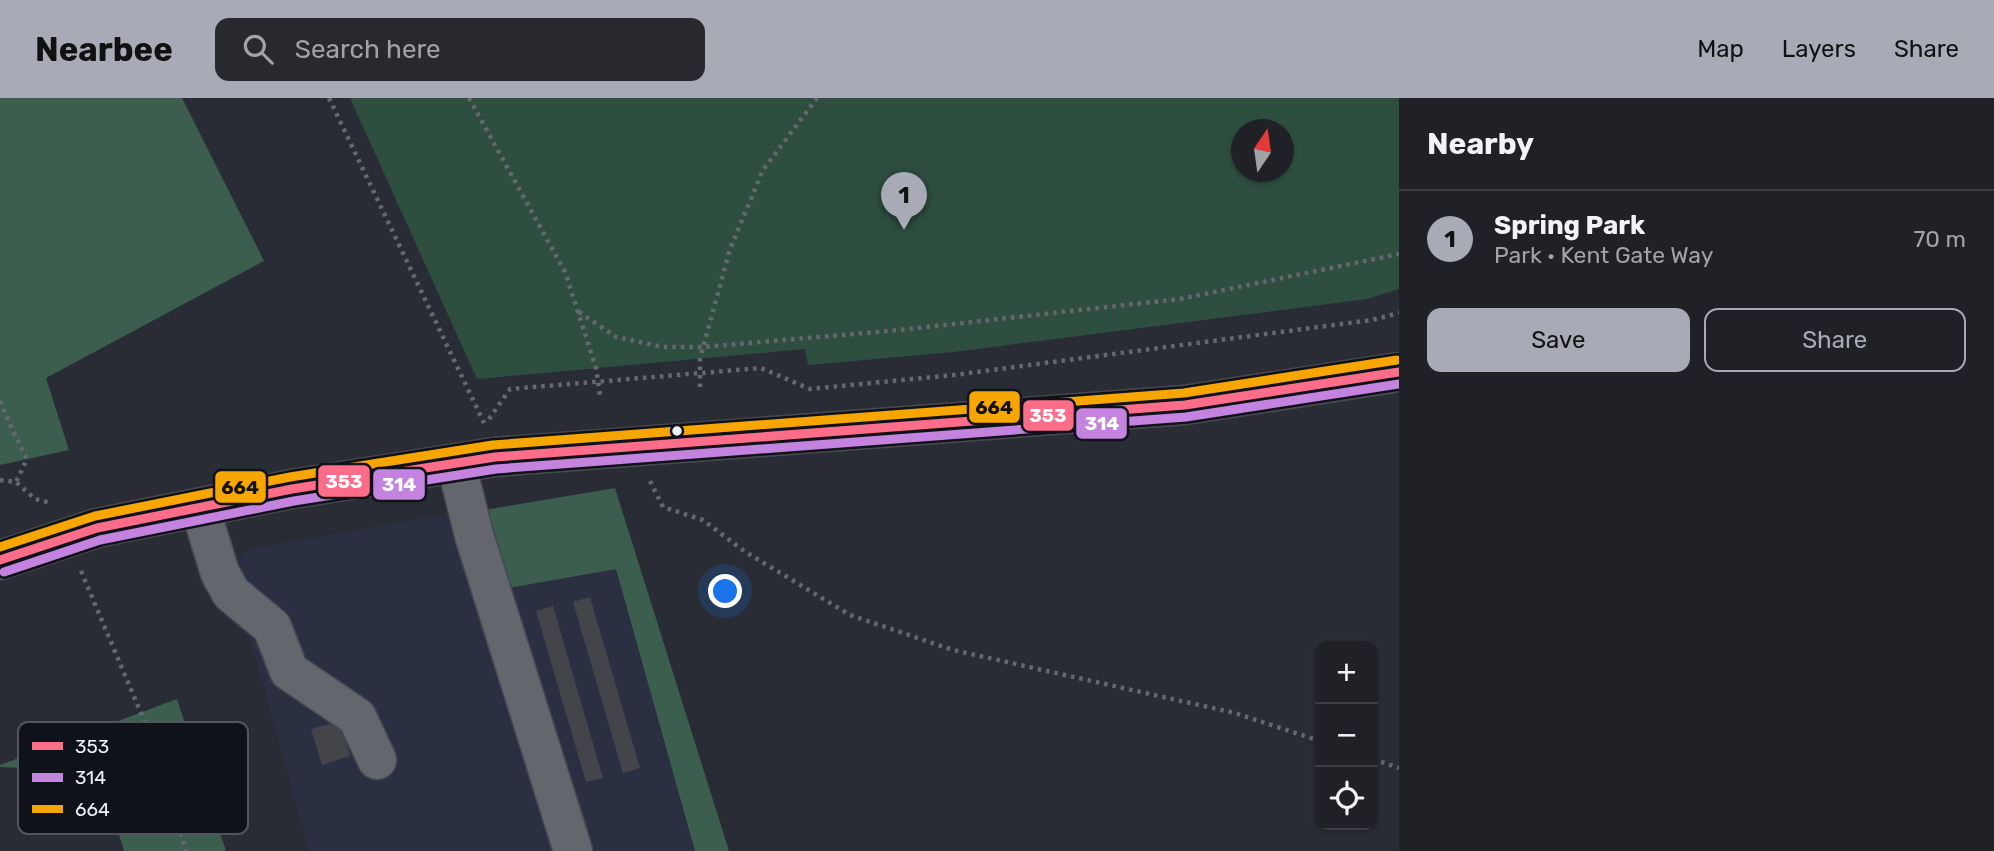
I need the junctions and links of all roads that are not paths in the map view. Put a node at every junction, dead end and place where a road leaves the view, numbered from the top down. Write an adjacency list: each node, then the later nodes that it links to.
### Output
1 (1399, 372): 2 (main road)
2 (456, 463): 3 (main road); 6 (lane)
3 (200, 508): 4 (main road); 5 (lane)
4 (0, 560)
5 (377, 760)
6 (573, 851)

